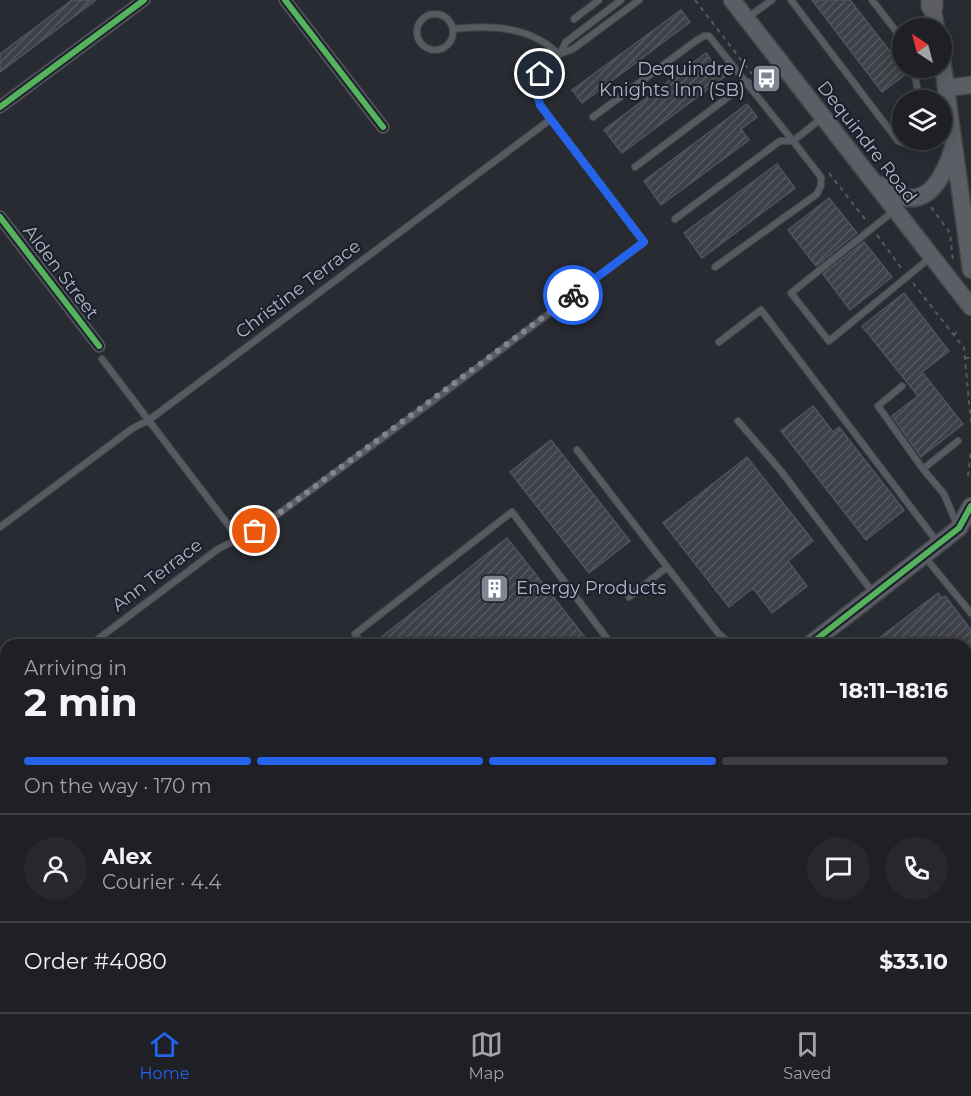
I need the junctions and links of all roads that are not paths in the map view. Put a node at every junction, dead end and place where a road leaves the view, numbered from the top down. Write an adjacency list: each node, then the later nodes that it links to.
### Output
1 (144, 0): 21 (street)
2 (285, 0): 25 (street)
3 (599, 0): 13 (lane)
4 (621, 0): 16 (lane)
5 (639, 0): 16 (lane)
6 (732, 0): 11 (main road, Dequindre Road)
7 (772, 0): 11 (lane)
8 (790, 0): 26 (lane)
9 (872, 0): 14 (lane)
10 (931, 2): 12 (main road)
11 (746, 18): 23 (main road, Dequindre Road)
12 (934, 18)
13 (574, 19)
14 (892, 26)
15 (453, 29): 15 (lane); 16 (lane)
16 (559, 55): 24 (lane)
17 (945, 78): 20 (main road)
18 (748, 82): 22 (lane); 27 (lane); 29 (lane)
19 (971, 85): 20 (main road)
20 (947, 88): 28 (main road)
21 (0, 107)
22 (593, 117)
23 (823, 118): 27 (lane); 30 (main road, Dequindre Road)
24 (551, 119): 42 (lane, Christine Terrace); 50 (lane, Ann Terrace)
25 (383, 127)
26 (892, 133)
27 (793, 141): 33 (lane); 35 (lane)
28 (954, 144): 30 (main road); 36 (main road)
29 (635, 167)
30 (871, 178): 31 (main road, Dequindre Road)
31 (896, 210): 34 (main road, Dequindre Road); 34 (lane)
32 (0, 217): 39 (street, Alden Street)
33 (675, 219)
34 (931, 256): 37 (main road, Dequindre Road)
35 (715, 267)
36 (971, 270)
37 (971, 307)
38 (719, 342): 51 (lane)
39 (99, 346)
40 (102, 359): 42 (lane)
41 (902, 386): 46 (lane)
42 (149, 420): 48 (lane, Christine Terrace); 50 (lane)
43 (738, 421): 54 (lane)
44 (958, 441): 46 (lane)
45 (577, 450): 53 (lane)
46 (922, 469): 49 (lane)
47 (971, 506): 49 (main road)
48 (0, 527)
49 (965, 528): 51 (main road)
50 (238, 539): 57 (lane, Ann Terrace)
51 (939, 544): 52 (main road)
52 (924, 555): 54 (main road); 56 (lane)
53 (667, 567): 55 (lane); 60 (lane)
54 (874, 594): 61 (main road)
55 (629, 597)
56 (971, 613)
57 (98, 639)
58 (359, 639): 59 (lane)
59 (607, 639)
60 (725, 639)
61 (817, 639)

